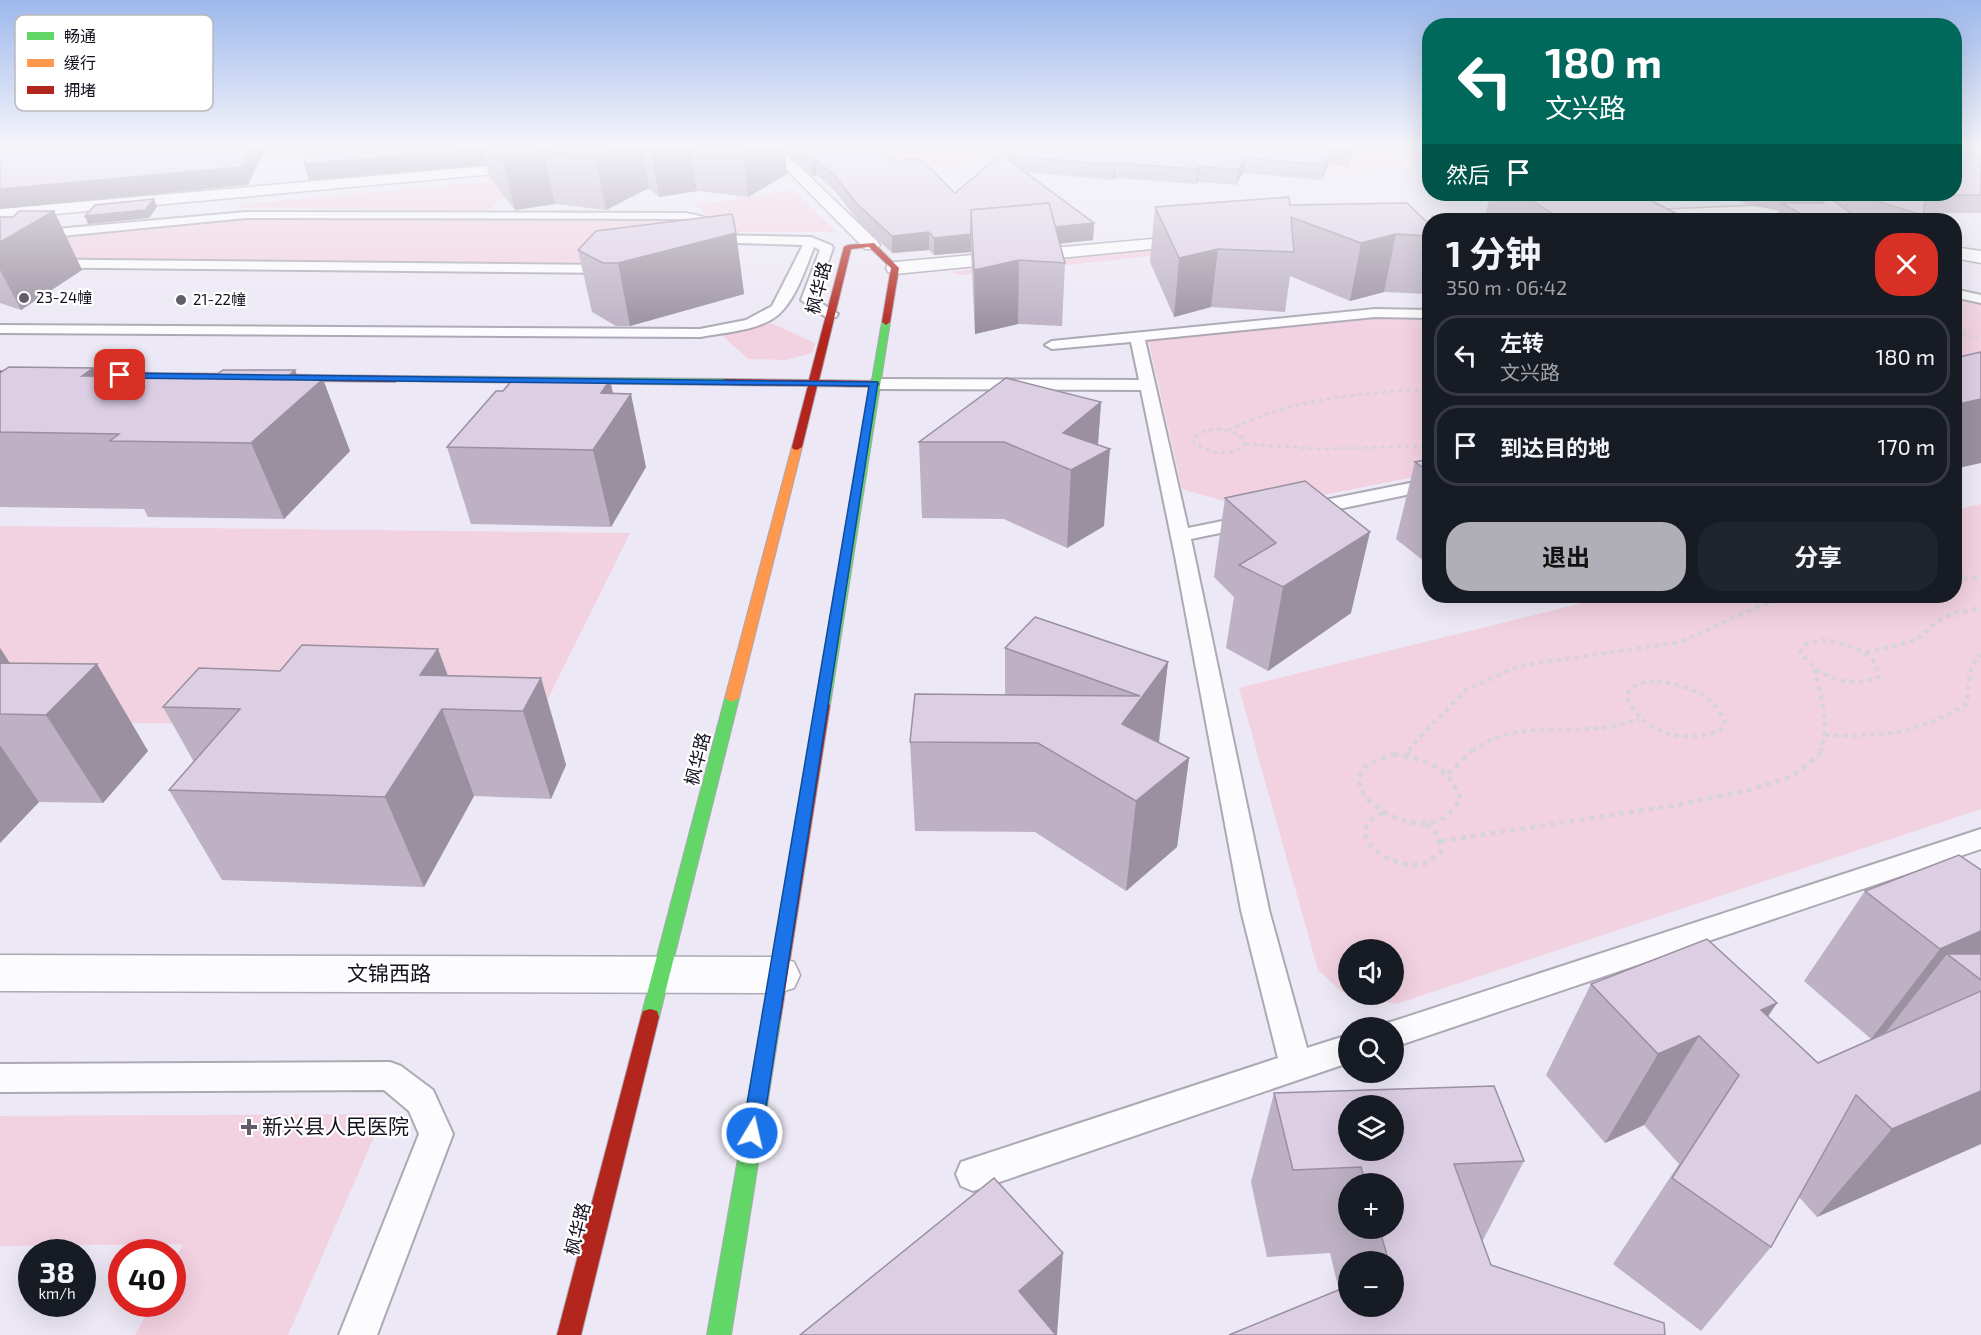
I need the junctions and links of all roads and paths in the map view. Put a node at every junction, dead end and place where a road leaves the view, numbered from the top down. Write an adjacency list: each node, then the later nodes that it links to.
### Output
1 (64, 208): 5 (street)
2 (832, 208): 8 (street)
3 (1699, 213): 4 (street)
4 (1766, 213)
5 (0, 214)
6 (0, 238): 9 (lane)
7 (1214, 238): 13 (street)
8 (871, 245): 13 (street); 17 (street, 枫华路)
9 (803, 249): 17 (lane); 19 (lane)
10 (1962, 253): 11 (street)
11 (1981, 257)
12 (0, 263): 14 (lane)
13 (895, 268): 27 (street)
14 (621, 269)
15 (1962, 295): 16 (lane)
16 (1981, 299)
17 (831, 314): 26 (street, 枫华路)
18 (1422, 314): 21 (lane)
19 (0, 329)
20 (1962, 330): 22 (path)
21 (1137, 335): 24 (lane); 28 (lane)
22 (1964, 335): 23 (path)
23 (1981, 339)
24 (1052, 345)
25 (0, 374): 26 (street)
26 (813, 384): 27 (street); 53 (street, 枫华路)
27 (875, 384): 28 (lane); 54 (street)
28 (1148, 385): 36 (lane)
29 (1422, 390): 30 (path)
30 (1228, 430): 31 (path); 31 (path)
31 (1245, 444): 32 (path)
32 (1422, 446)
33 (1422, 486): 34 (lane)
34 (1288, 513)
35 (1265, 518): 36 (lane)
36 (1180, 535): 57 (lane)
37 (1981, 578): 38 (path)
38 (1962, 579)
39 (1768, 603): 46 (path)
40 (1981, 608): 41 (path)
41 (1865, 654): 43 (path); 43 (path)
42 (1981, 655): 45 (path)
43 (1814, 669): 45 (path)
44 (1639, 719): 44 (path); 47 (path)
45 (1825, 735): 51 (path)
46 (1406, 756): 47 (path); 48 (path)
47 (1448, 774): 49 (path)
48 (1384, 813): 49 (path); 51 (path)
49 (1426, 823): 51 (path)
50 (1981, 839): 55 (lane)
51 (1441, 841)
52 (0, 973): 53 (street, 文锦西路)
53 (661, 975): 54 (street, 文锦西路); 61 (street, 枫华路)
54 (778, 975): 62 (street)
55 (1404, 1031)
56 (1338, 1052): 57 (lane)
57 (1296, 1066): 59 (lane)
58 (0, 1078): 60 (lane)
59 (973, 1174)
60 (358, 1335)
61 (569, 1335)
62 (718, 1335)

